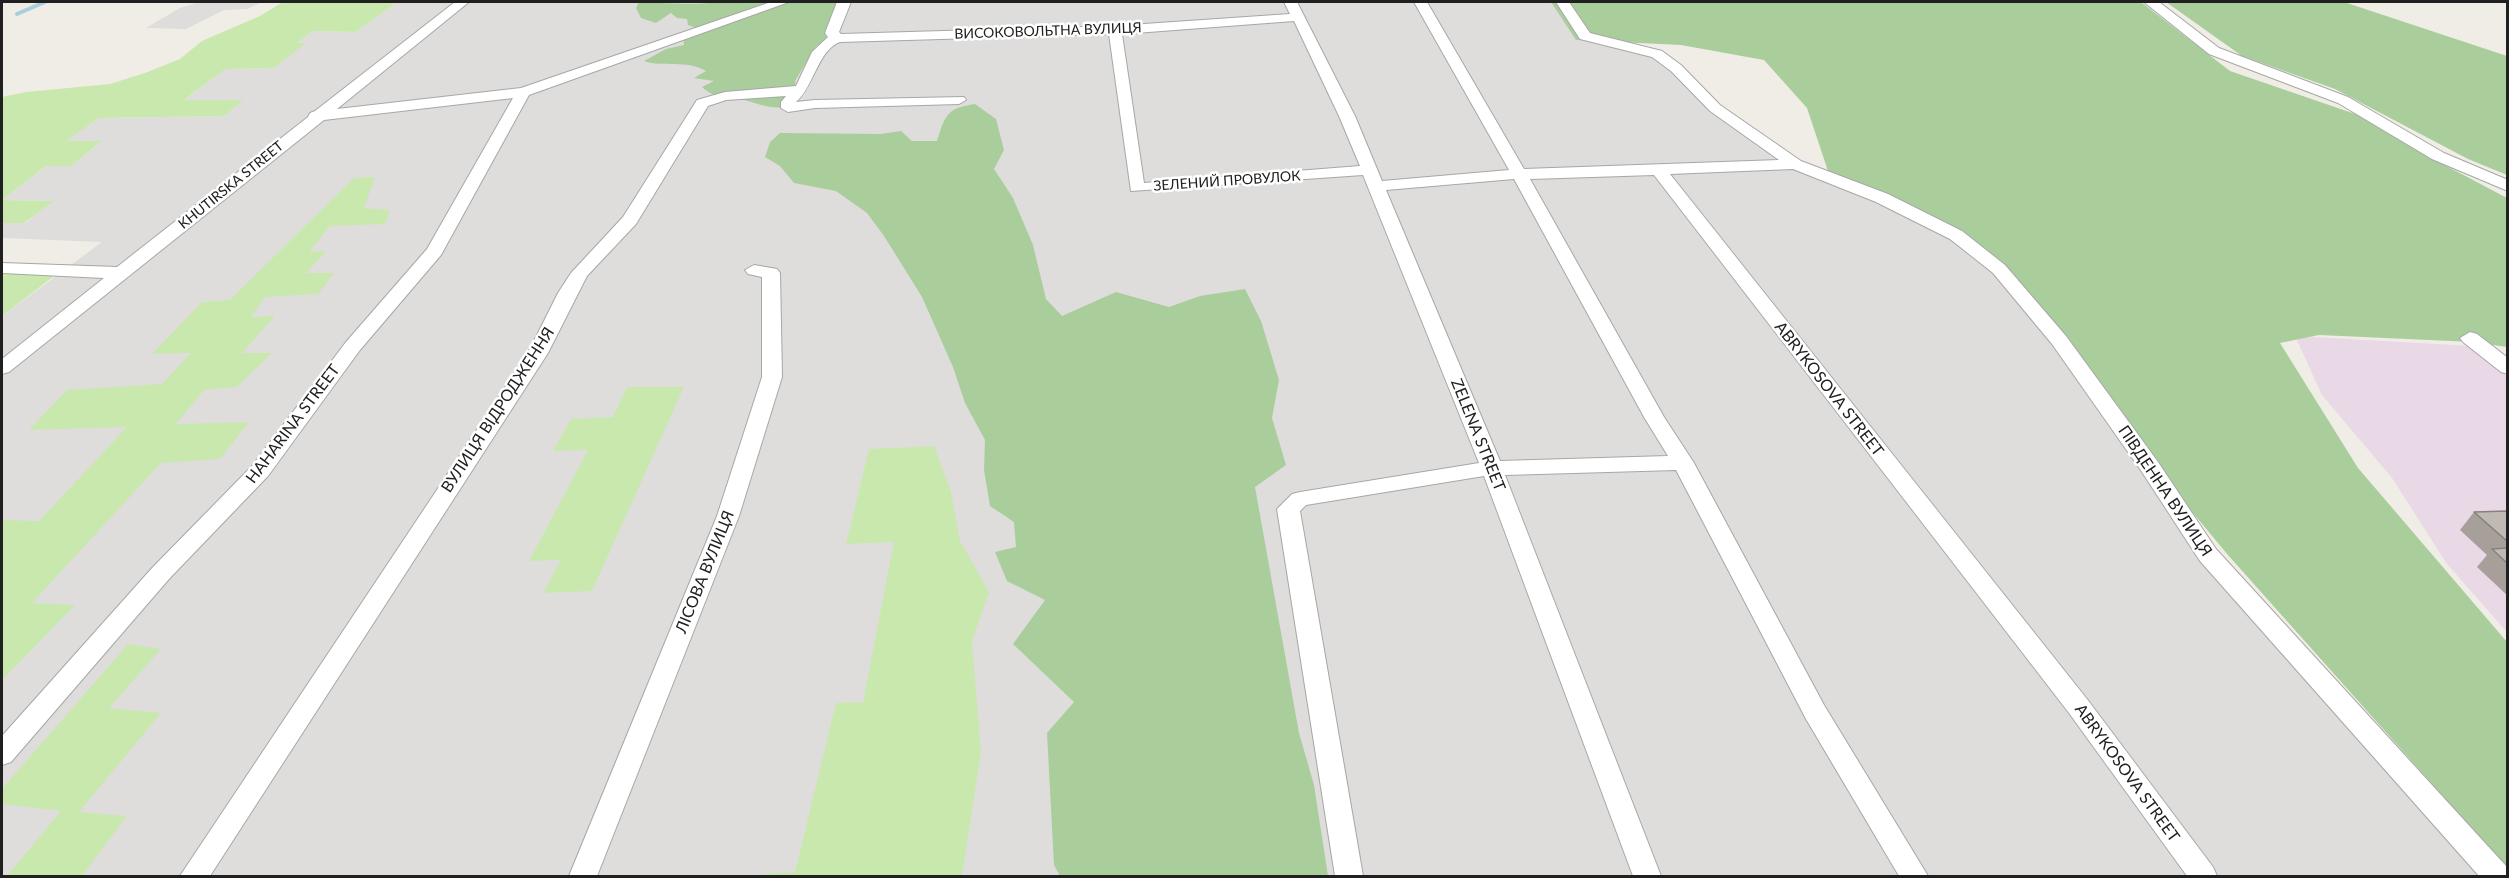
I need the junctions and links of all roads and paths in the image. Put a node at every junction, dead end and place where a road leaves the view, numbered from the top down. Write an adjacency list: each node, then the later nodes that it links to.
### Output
1 (462, 2): 13 (street, KHUTIRSKA STREET)
2 (782, 2): 11 (street)
3 (844, 2): 9 (street)
4 (1421, 2): 16 (street)
5 (1563, 2): 14 (street)
6 (2151, 2): 18 (street)
7 (1295, 9): 8 (street, ВИСОКОВОЛЬТНА ВУЛИЦЯ); 17 (street, ZELENA STREET)
8 (1115, 30): 9 (street, ВИСОКОВОЛЬТНА ВУЛИЦЯ); 17 (street, ЗЕЛЕНИЙ ПРОВУЛОК)
9 (838, 38): 10 (street)
10 (801, 90): 12 (street); 28 (street, ВУЛИЦЯ ВІДРОДЖЕННЯ)
11 (523, 92): 13 (street); 27 (street, HAHARINA STREET)
12 (958, 100)
13 (315, 116): 21 (street, KHUTIRSKA STREET)
14 (1795, 164): 15 (street); 34 (street, ПІВДЕННА ВУЛИЦЯ)
15 (1658, 170): 16 (street); 33 (street, ABRYKOSOVA STREET)
16 (1520, 174): 17 (street); 25 (street)
17 (1372, 178): 26 (street, ZELENA STREET)
18 (2508, 186)
19 (2, 268): 21 (street)
20 (754, 270): 29 (street, ЛІСОВА ВУЛИЦЯ)
21 (124, 273): 23 (street, KHUTIRSKA STREET)
22 (2470, 338): 24 (street)
23 (2, 368)
24 (2508, 368)
25 (1683, 463): 26 (street); 32 (street)
26 (1492, 468): 30 (street); 31 (street, ZELENA STREET)
27 (2, 754)
28 (194, 876)
29 (583, 876)
30 (1349, 876)
31 (1647, 876)
32 (1914, 876)
33 (2203, 876)
34 (2497, 876)

